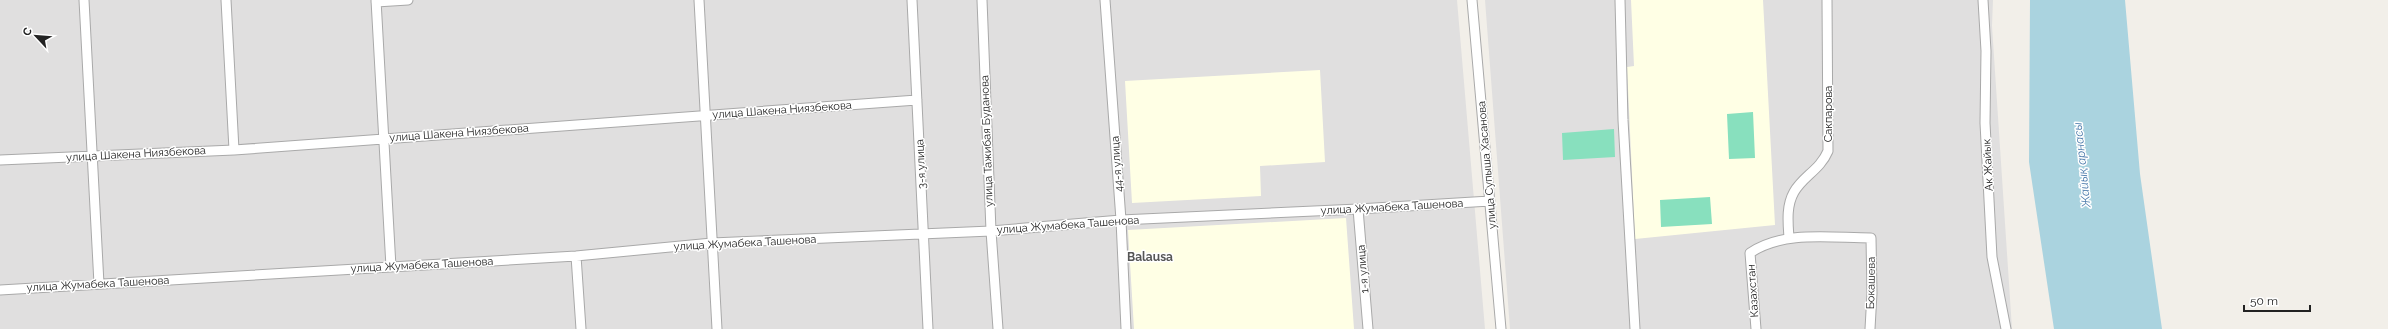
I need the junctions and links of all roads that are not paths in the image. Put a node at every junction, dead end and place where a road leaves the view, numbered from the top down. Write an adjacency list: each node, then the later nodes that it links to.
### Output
1 (84, 0): 17 (street)
2 (226, 0): 16 (street)
3 (408, 0): 12 (street)
4 (698, 0): 14 (street)
5 (912, 0): 13 (street, 3-я улица)
6 (982, 0): 22 (street, улица Тажибая Буданова)
7 (1105, 0): 21 (street, 44-я улица)
8 (1472, 0): 19 (street, улица Супыша Хасанова)
9 (1620, 0): 37 (street)
10 (1827, 0): 24 (street, Сакпарова)
11 (1983, 0): 40 (street, Ак Жайык)
12 (376, 1): 15 (street)
13 (917, 100): 14 (street, улица Шакена Ниязбекова); 23 (street, 3-я улица)
14 (705, 115): 15 (street, улица Шакена Ниязбекова); 25 (street)
15 (384, 138): 16 (street, улица Шакена Ниязбекова); 27 (street)
16 (234, 150): 17 (street, улица Шакена Ниязбекова)
17 (93, 156): 18 (street, улица Шакена Ниязбекова); 28 (street)
18 (0, 160)
19 (1490, 201): 20 (street, улица Жумабека Ташенова); 36 (street, улица Супыша Хасанова)
20 (1358, 209): 21 (street, улица Жумабека Ташенова); 35 (street, 1-я улица)
21 (1121, 220): 22 (street, улица Жумабека Ташенова); 34 (street, 44-я улица)
22 (991, 230): 23 (street, улица Жумабека Ташенова); 33 (street, улица Тажибая Буданова)
23 (924, 233): 25 (street, улица Жумабека Ташенова); 32 (street, 3-я улица)
24 (1788, 238): 38 (street, Казахстан); 39 (street, Бокашева)
25 (712, 243): 26 (street, улица Жумабека Ташенова); 31 (street)
26 (576, 256): 27 (street, улица Жумабека Ташенова); 30 (street)
27 (391, 267): 28 (street, улица Жумабека Ташенова)
28 (99, 284): 29 (street, улица Жумабека Ташенова)
29 (0, 290)
30 (581, 329)
31 (717, 329)
32 (928, 329)
33 (998, 329)
34 (1126, 329)
35 (1368, 329)
36 (1501, 329)
37 (1635, 329)
38 (1756, 329)
39 (1870, 329)
40 (2006, 329)

